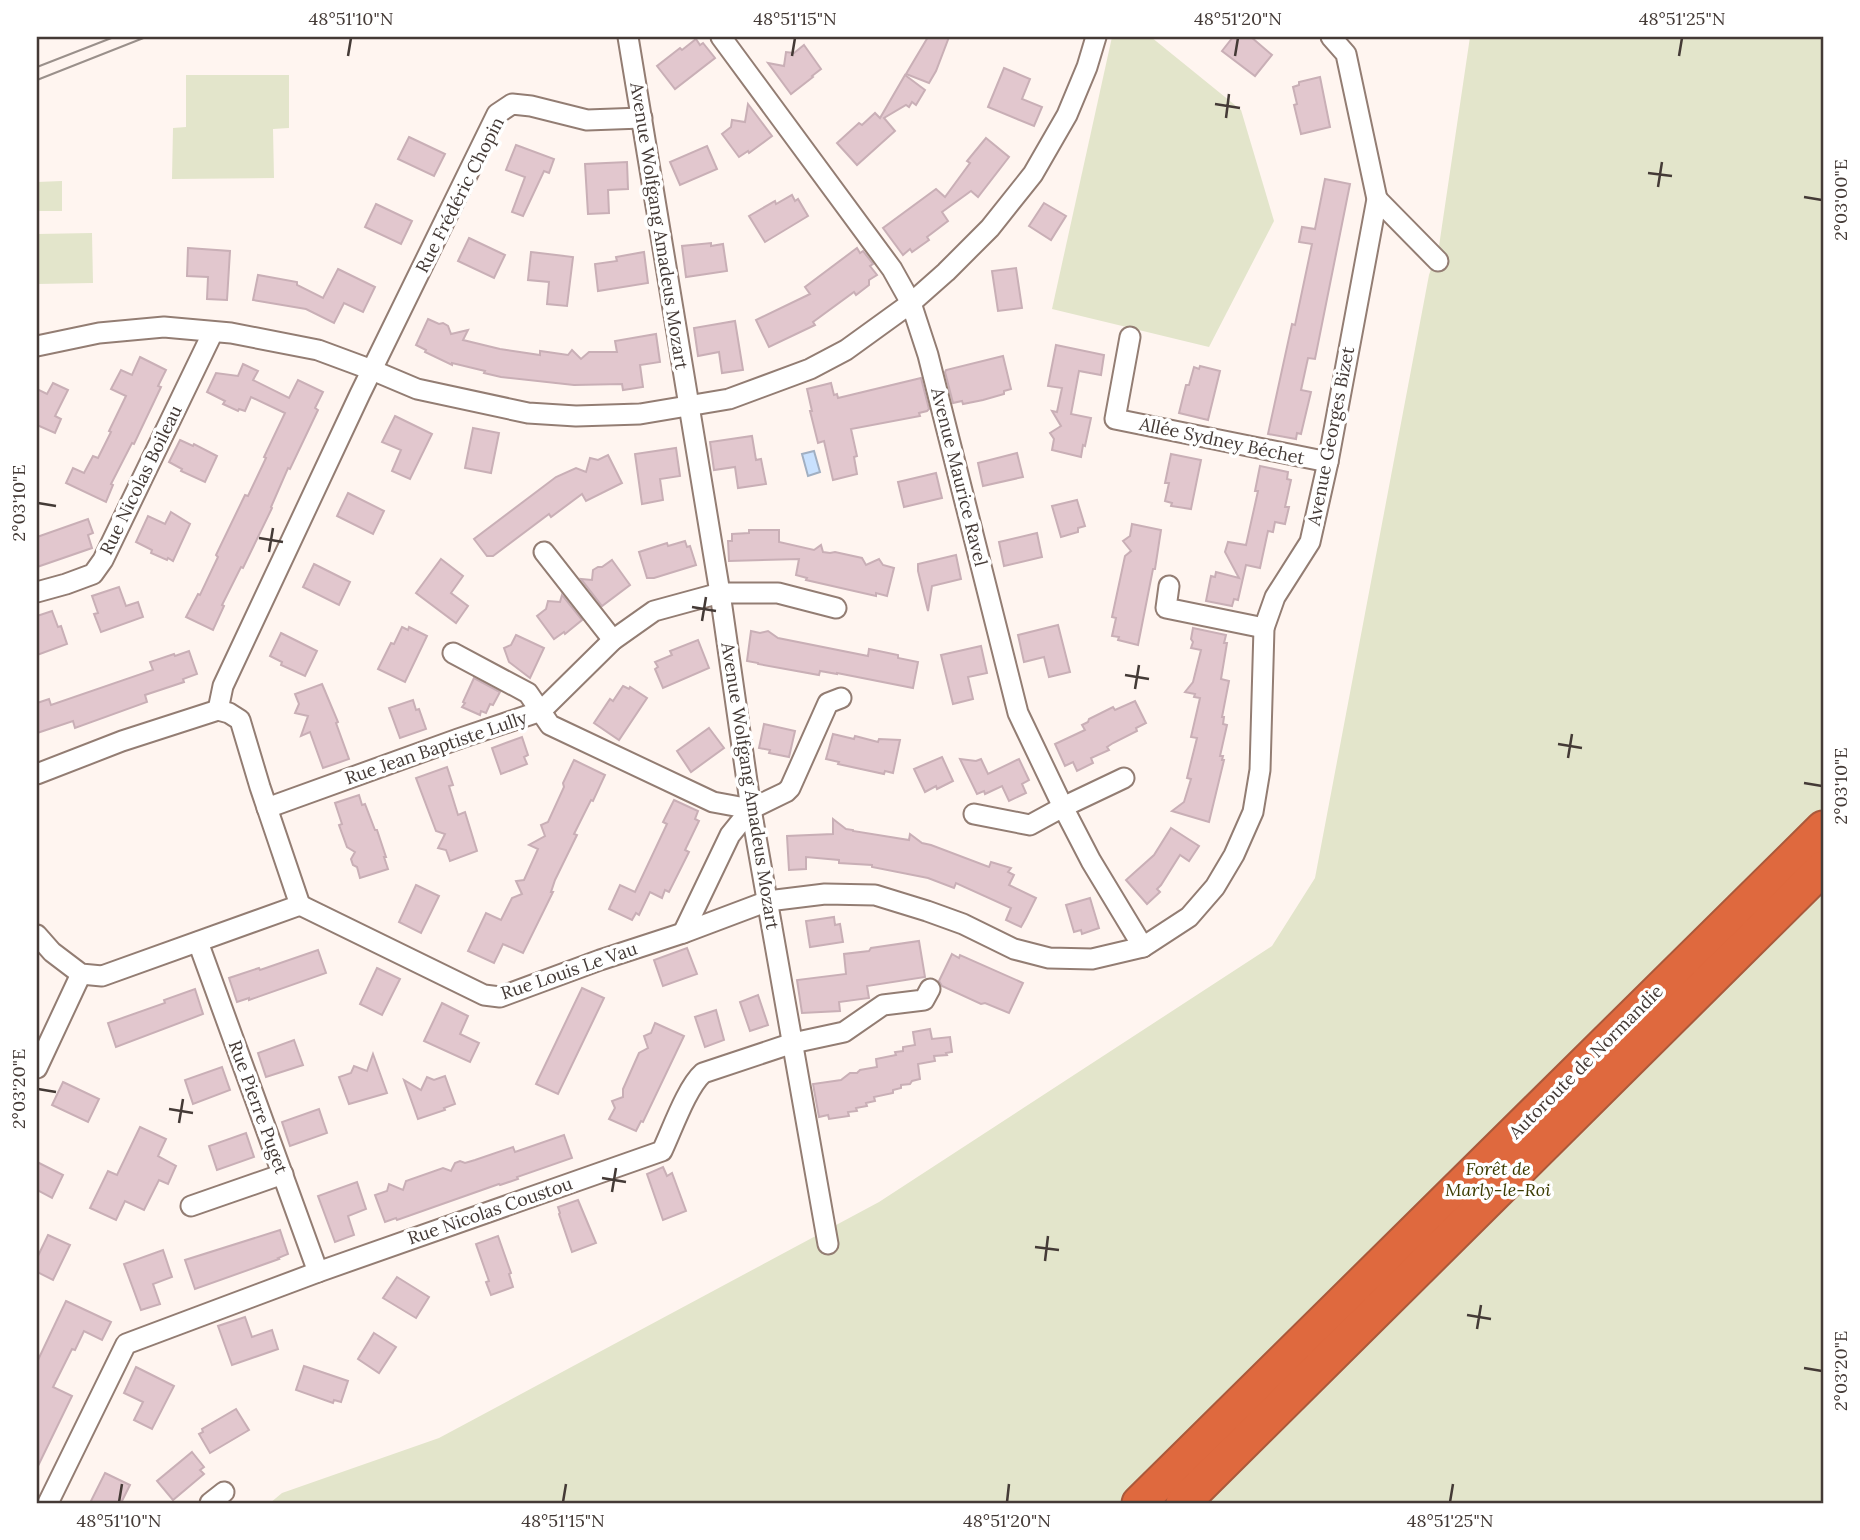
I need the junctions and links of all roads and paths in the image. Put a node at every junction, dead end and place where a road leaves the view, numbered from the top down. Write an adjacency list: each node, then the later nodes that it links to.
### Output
1 (628, 37): 5 (street, Avenue Wolfgang Amadeus Mozart)
2 (721, 37): 8 (street, Avenue Maurice Ravel)
3 (1096, 37): 8 (street)
4 (1331, 37): 6 (street, Avenue Georges Bizet)
5 (642, 118): 12 (street, Rue Frédéric Chopin); 13 (street, Avenue Wolfgang Amadeus Mozart)
6 (1377, 199): 7 (street); 14 (street, Avenue Georges Bizet)
7 (1438, 261)
8 (911, 303): 13 (street); 28 (street, Avenue Maurice Ravel)
9 (213, 332): 11 (street); 12 (street); 17 (street, Rue Nicolas Boileau)
10 (1130, 337): 14 (street, Allée Sydney Béchet)
11 (37, 346)
12 (372, 370): 13 (street); 24 (street, Rue Frédéric Chopin)
13 (688, 406): 18 (street, Avenue Wolfgang Amadeus Mozart)
14 (1328, 462): 20 (street, Avenue Georges Bizet)
15 (544, 552): 21 (street)
16 (1169, 586): 20 (street)
17 (37, 592)
18 (720, 593): 19 (street); 21 (street); 30 (street, Avenue Wolfgang Amadeus Mozart)
19 (836, 608)
20 (1265, 628): 39 (street, Avenue Georges Bizet)
21 (612, 639): 25 (street)
22 (453, 653): 25 (street)
23 (841, 698): 30 (street)
24 (218, 710): 26 (street); 29 (street)
25 (541, 711): 29 (street, Rue Jean Baptiste Lully); 30 (street, Rue Jean Baptiste Lully)
26 (37, 773)
27 (1124, 778): 28 (street)
28 (1063, 807): 31 (street); 39 (street, Avenue Maurice Ravel)
29 (267, 808): 35 (street)
30 (751, 809): 34 (street, Avenue Wolfgang Amadeus Mozart); 36 (street)
31 (974, 814)
32 (1823, 828): 49 (highway, Autoroute de Normandie)
33 (1823, 868): 50 (highway, Autoroute de Normandie)
34 (768, 901): 36 (street, Rue Louis Le Vau); 39 (street, Avenue Georges Bizet); 42 (street, Avenue Wolfgang Amadeus Mozart)
35 (300, 905): 36 (street, Rue Louis Le Vau); 38 (street)
36 (683, 933)
37 (37, 935): 40 (street)
38 (198, 942): 40 (street); 44 (street, Rue Pierre Puget)
39 (1143, 947)
40 (81, 974): 43 (street)
41 (930, 989): 42 (street, Rue Nicolas Coustou)
42 (793, 1043): 46 (street, Avenue Wolfgang Amadeus Mozart); 47 (street, Rue Nicolas Coustou)
43 (37, 1068)
44 (283, 1174): 45 (street); 47 (street, Rue Pierre Puget)
45 (191, 1206)
46 (828, 1244)
47 (318, 1272): 48 (street, Rue Nicolas Coustou)
48 (48, 1503)
49 (1139, 1503)
50 (1183, 1503)

